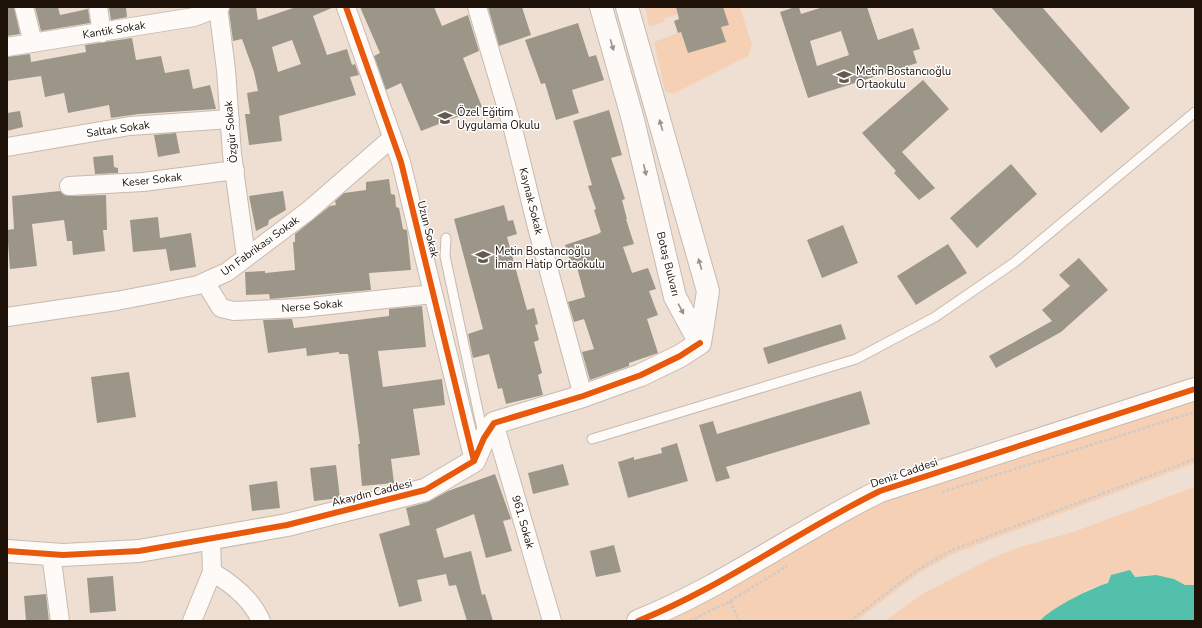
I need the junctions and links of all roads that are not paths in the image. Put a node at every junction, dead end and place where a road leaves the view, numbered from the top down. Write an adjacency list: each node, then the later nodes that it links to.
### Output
1 (24, 7): 9 (street)
2 (98, 7): 8 (street)
3 (219, 7): 8 (street, Kantik Sokak); 12 (street, Özgür Sokak)
4 (346, 7): 13 (street, Uzun Sokak)
5 (477, 7): 24 (street, Kaynak Sokak)
6 (601, 7): 22 (street, Botaş Bulvarı, one-way to 22)
7 (627, 7): 22 (street, one-way to 7)
8 (102, 33): 9 (street, Kantik Sokak)
9 (33, 43): 10 (street, Kantik Sokak)
10 (7, 47)
11 (1195, 112): 26 (lane)
12 (230, 119): 14 (street, Saltak Sokak); 15 (street, Özgür Sokak)
13 (392, 138): 18 (street, Un Fabrikası Sokak); 20 (street, Uzun Sokak)
14 (7, 147)
15 (235, 170): 16 (street, Keser Sokak); 18 (street, Özgür Sokak)
16 (69, 186)
17 (446, 238): 25 (lane)
18 (246, 257): 19 (street, Un Fabrikası Sokak)
19 (204, 282): 20 (street, Nerse Sokak); 21 (street, Un Fabrikası Sokak)
20 (433, 294): 27 (street, Uzun Sokak)
21 (7, 317)
22 (700, 343): 24 (street)
23 (1195, 389): 36 (street, Deniz Caddesi)
24 (583, 396): 25 (street)
25 (489, 430): 27 (street); 35 (street, 961. Sokak)
26 (592, 439)
27 (474, 460): 28 (street, Akaydın Caddesi)
28 (211, 539): 30 (street, Akaydın Caddesi); 31 (street)
29 (7, 551): 30 (street, Akaydın Caddesi)
30 (51, 554): 32 (street)
31 (212, 572): 33 (street); 34 (street)
32 (60, 621)
33 (192, 621)
34 (261, 621)
35 (552, 621)
36 (638, 621)

